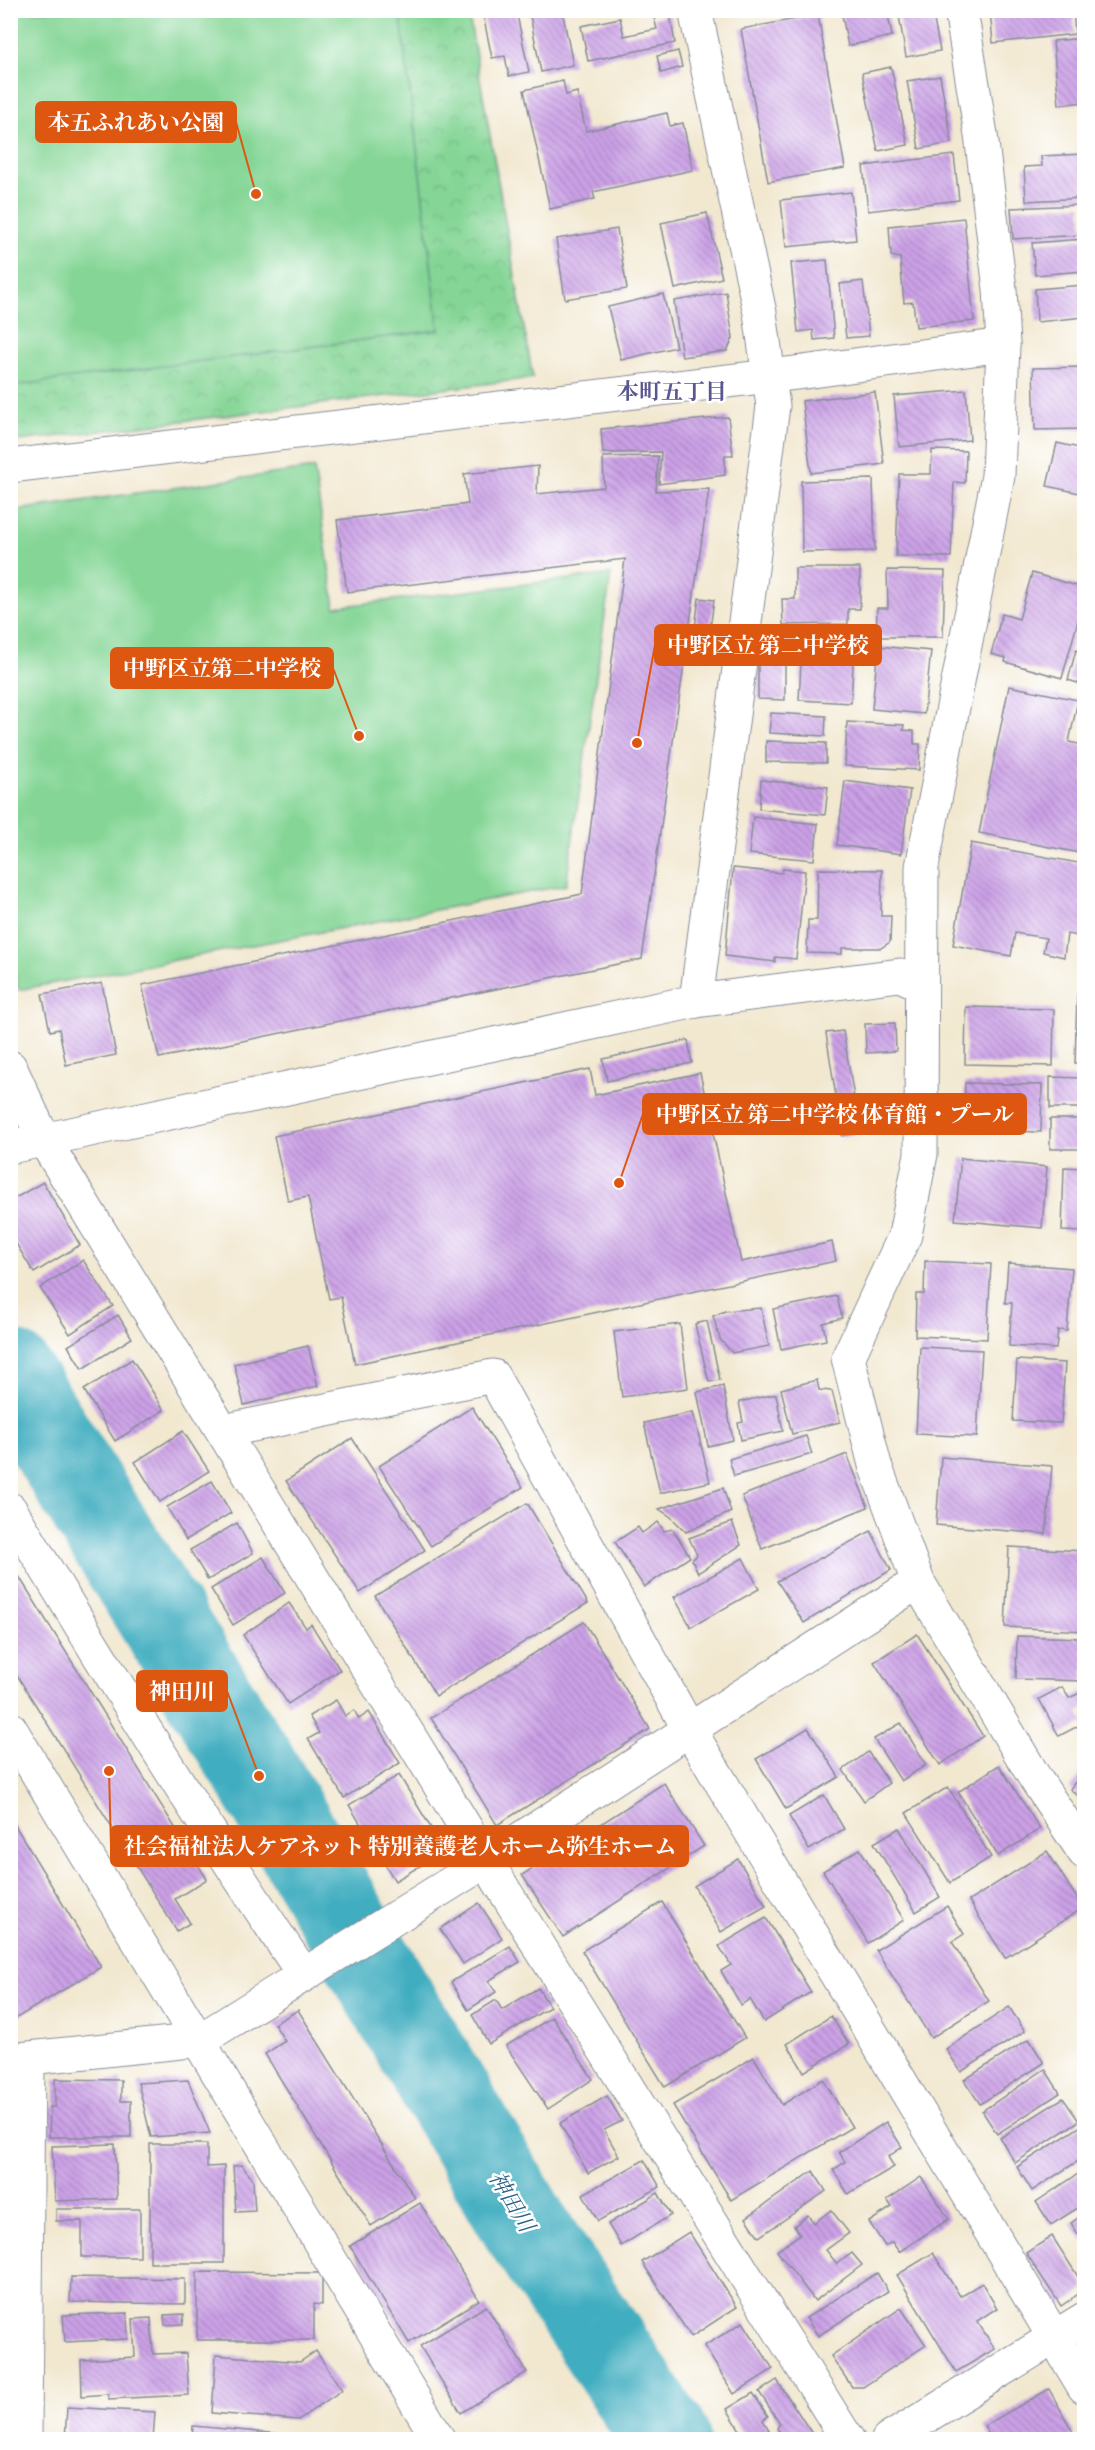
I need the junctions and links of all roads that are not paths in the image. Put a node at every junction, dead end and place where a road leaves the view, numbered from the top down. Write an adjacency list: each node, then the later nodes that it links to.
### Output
1 (695, 10): 4 (street)
2 (961, 10): 3 (street)
3 (1002, 345): 4 (street); 6 (street)
4 (768, 376): 5 (street); 7 (street)
5 (10, 466)
6 (920, 984): 7 (street); 13 (street)
7 (696, 1001): 9 (street)
8 (10, 1067): 9 (street)
9 (44, 1140): 10 (street); 11 (street)
10 (10, 1147)
11 (223, 1431): 15 (street); 17 (street)
12 (10, 1509): 18 (street)
13 (918, 1582): 15 (street); 16 (street)
14 (10, 1728): 19 (street)
15 (689, 1729): 17 (street); 22 (street)
16 (1084, 1852)
17 (486, 1862): 18 (street); 26 (street)
18 (308, 1972): 19 (street)
19 (200, 2040): 20 (street); 25 (street)
20 (19, 2060): 24 (street)
21 (1084, 2319): 22 (street)
22 (1054, 2337): 23 (street); 27 (street)
23 (1084, 2387)
24 (25, 2439)
25 (439, 2439)
26 (848, 2439)
27 (888, 2439)

